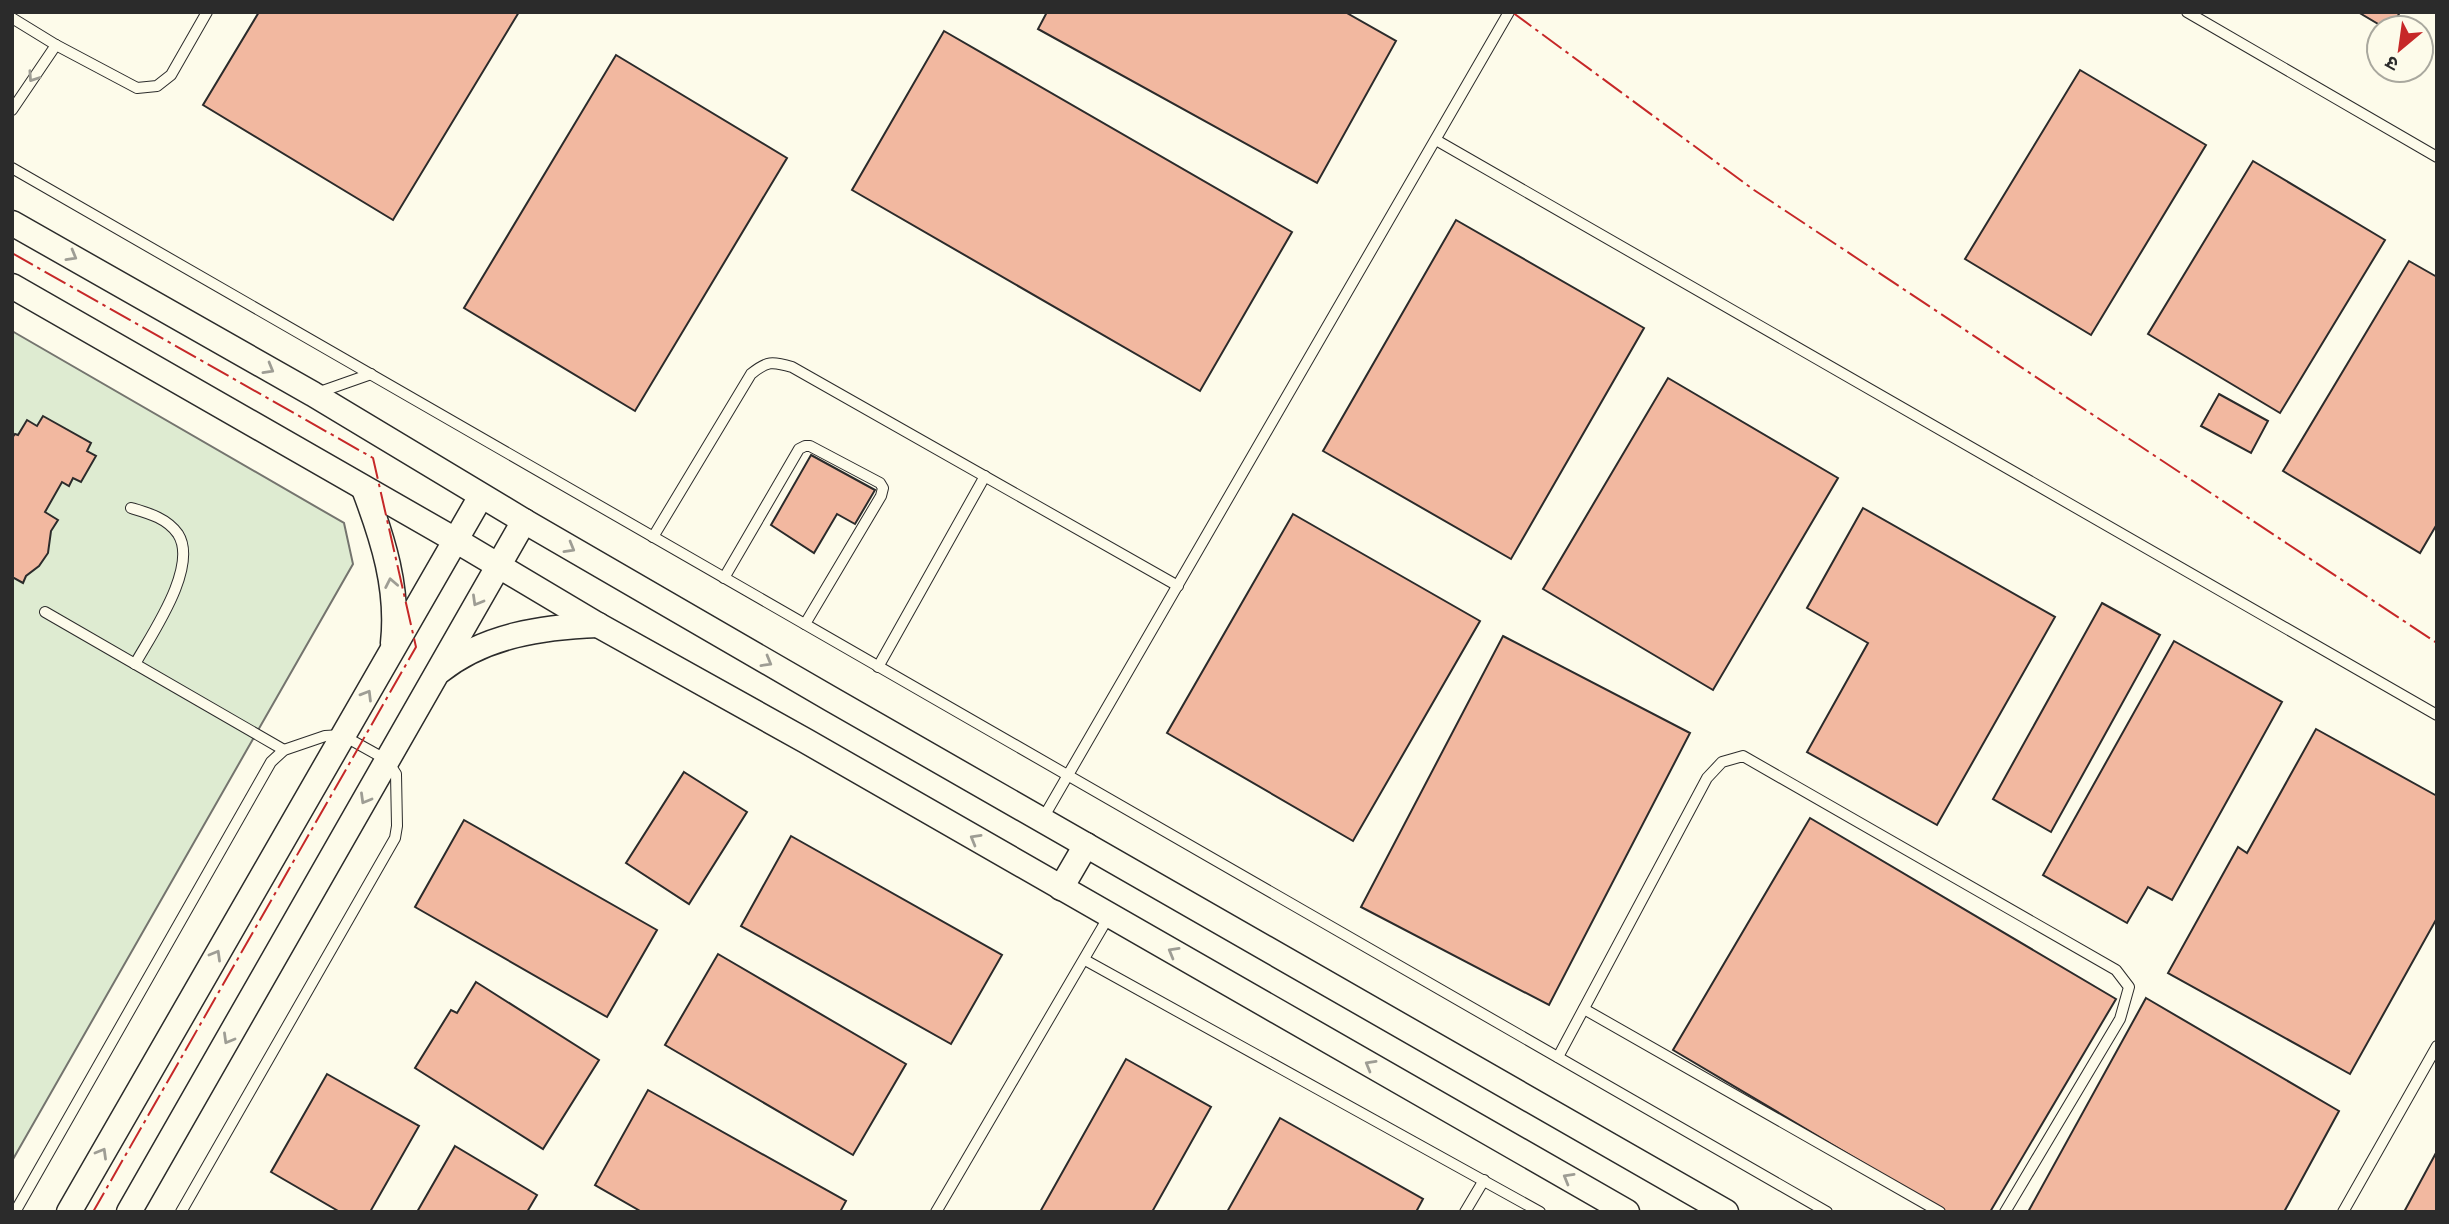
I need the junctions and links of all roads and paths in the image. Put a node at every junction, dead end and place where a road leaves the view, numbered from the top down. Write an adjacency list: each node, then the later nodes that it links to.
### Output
1 (207, 12): 5 (lane)
2 (1509, 12): 7 (lane)
3 (2187, 12): 8 (lane)
4 (12, 18): 5 (lane)
5 (56, 45): 6 (lane, one-way to 6)
6 (12, 110)
7 (1436, 140): 23 (lane); 31 (lane)
8 (2437, 157)
9 (12, 169): 12 (lane)
10 (12, 223): 13 (street, one-way to 13)
11 (12, 286): 15 (street)
12 (371, 374): 13 (lane); 19 (lane)
13 (313, 394): 16 (street)
14 (985, 477): 19 (lane); 23 (lane); 29 (lane)
15 (364, 489): 20 (street); 27 (street, one-way to 15)
16 (481, 496): 18 (street); 20 (street)
17 (131, 508): 28 (lane)
18 (524, 521): 21 (street); 36 (street, one-way to 36)
19 (653, 537): 22 (lane)
20 (457, 541): 21 (street); 27 (street)
21 (498, 565): 26 (street); 30 (street, one-way to 30)
22 (724, 578): 25 (lane); 25 (lane)
23 (1178, 586): 35 (lane)
24 (45, 612): 28 (lane)
25 (805, 624): 29 (lane)
26 (598, 625): 30 (street); 38 (street, one-way to 26)
27 (392, 650): 32 (street, one-way to 27)
28 (135, 664): 33 (lane)
29 (878, 667): 35 (lane)
30 (434, 676): 34 (street)
31 (2437, 715)
32 (342, 735): 33 (lane); 34 (lane); 46 (street, one-way to 32)
33 (284, 750): 45 (lane)
34 (387, 760): 47 (street, one-way to 47); 48 (lane)
35 (1068, 776): 36 (lane); 43 (lane)
36 (1042, 820): 37 (street)
37 (1086, 845): 38 (street); 53 (street)
38 (1061, 888): 39 (street)
39 (1109, 915): 40 (lane); 52 (street, one-way to 39)
40 (1085, 960): 44 (lane); 49 (lane)
41 (1584, 1009): 43 (lane); 55 (lane); 56 (lane)
42 (2437, 1046): 57 (lane)
43 (1558, 1057): 54 (lane)
44 (1484, 1180): 50 (lane); 51 (lane)
45 (15, 1212)
46 (69, 1212)
47 (129, 1212)
48 (181, 1212)
49 (936, 1212)
50 (1465, 1212)
51 (1540, 1212)
52 (1627, 1212)
53 (1727, 1212)
54 (1827, 1212)
55 (1940, 1212)
56 (2006, 1212)
57 (2343, 1212)

